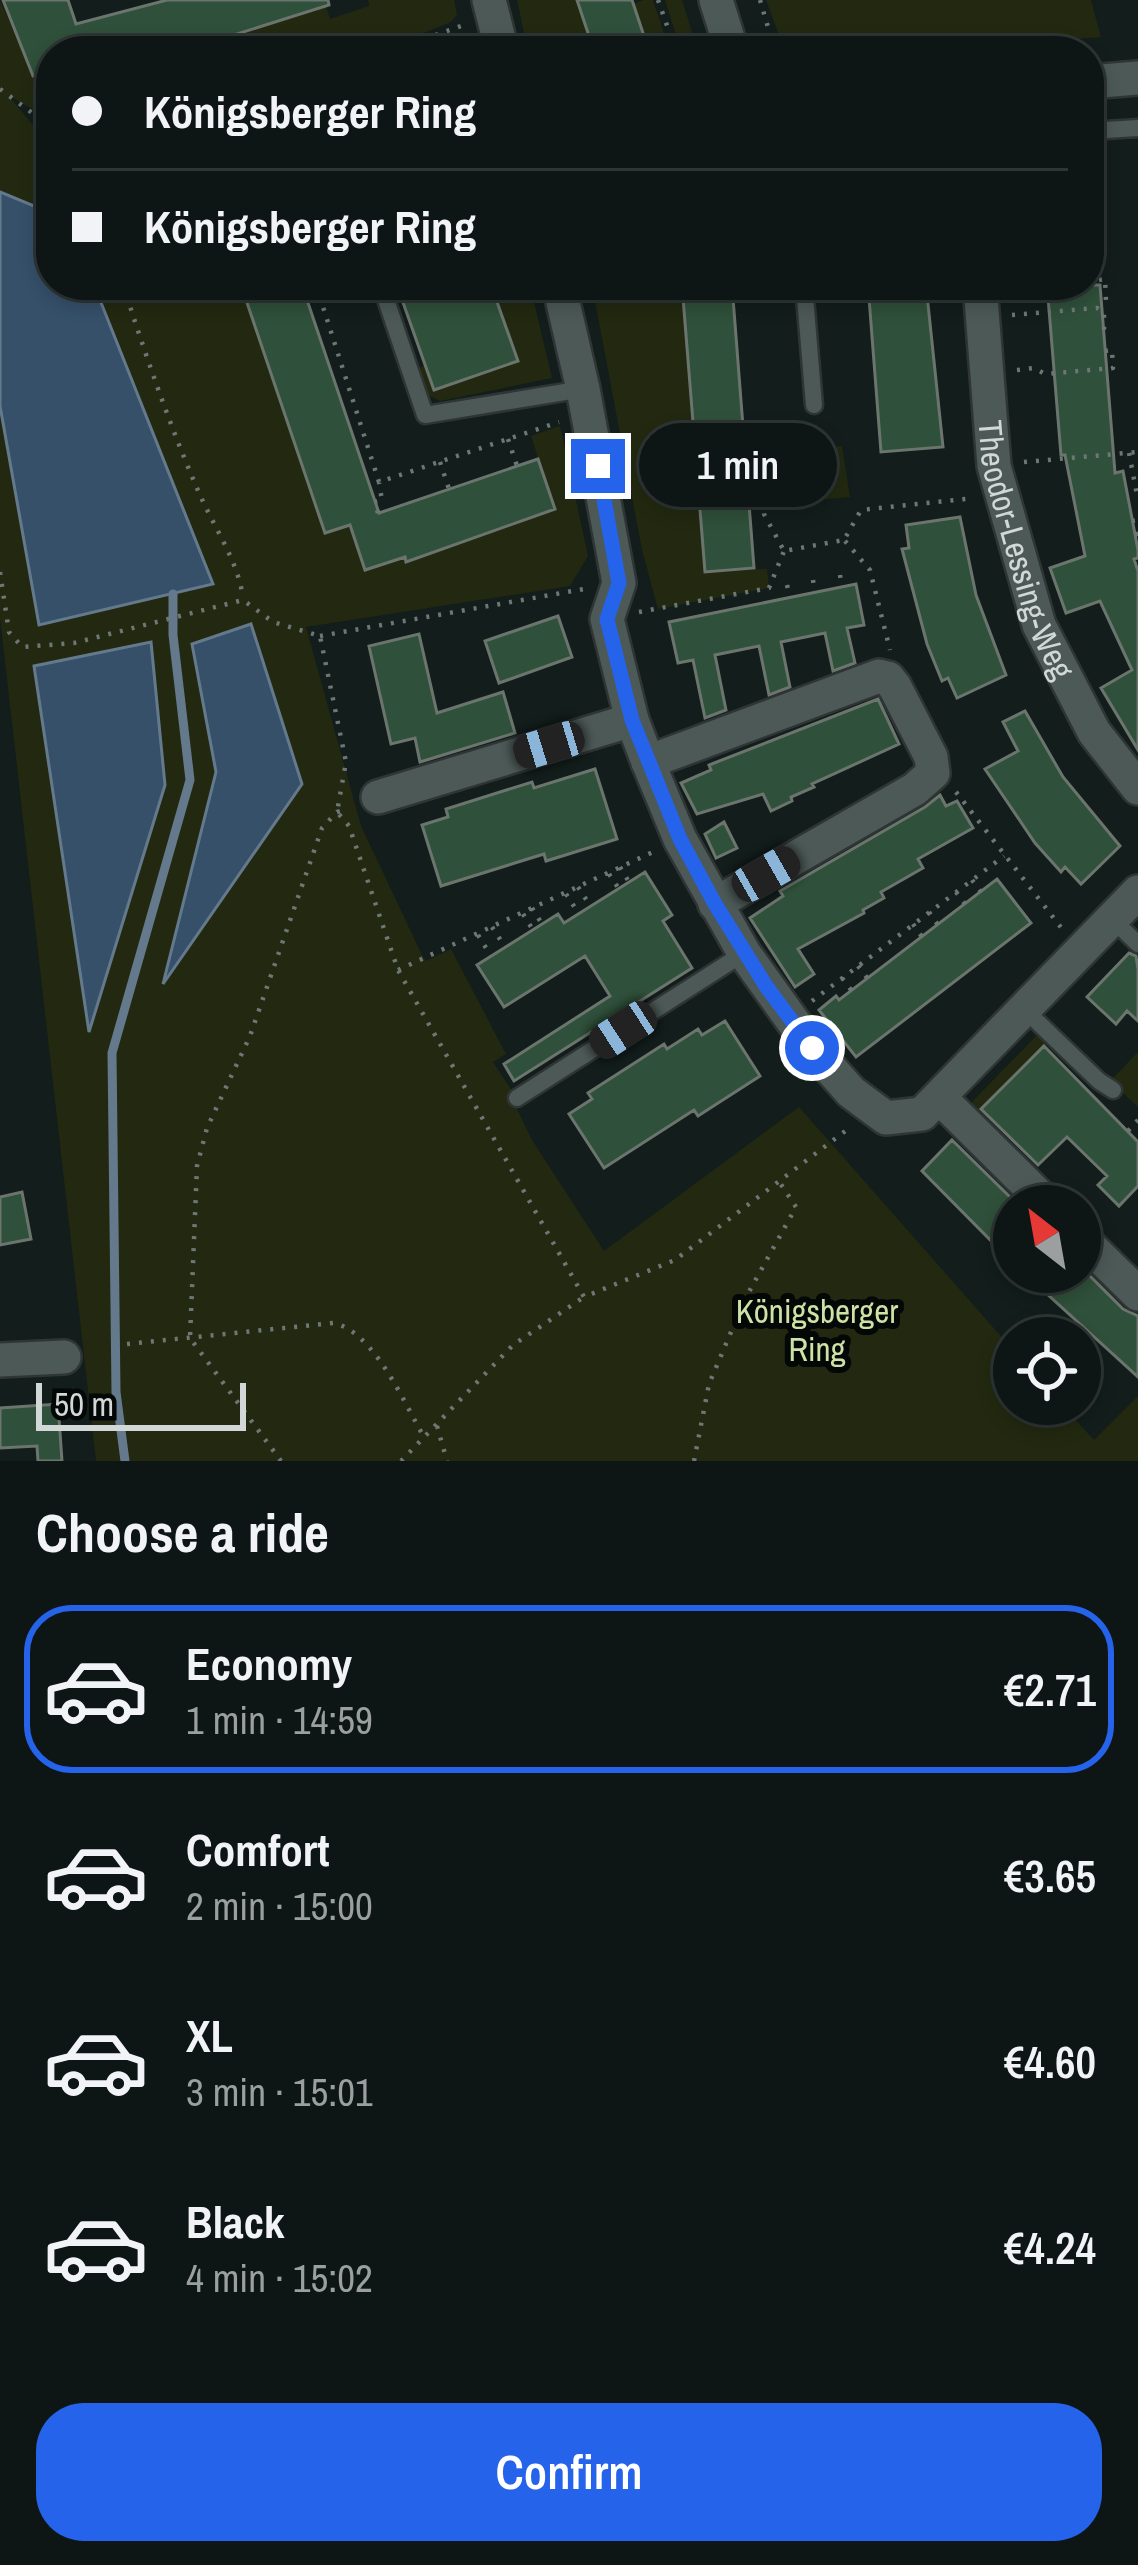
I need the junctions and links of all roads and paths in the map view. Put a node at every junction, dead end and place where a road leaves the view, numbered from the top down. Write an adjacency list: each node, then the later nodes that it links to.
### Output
1 (658, 0): 6 (path)
2 (716, 0): 7 (street)
3 (760, 0): 8 (path)
4 (495, 23): 5 (path)
5 (447, 36)
6 (671, 36)
7 (727, 36)
8 (771, 36)
9 (1138, 78): 10 (street)
10 (1104, 81)
11 (0, 88): 12 (path)
12 (36, 116)
13 (1138, 128): 14 (lane)
14 (1104, 130)
15 (1104, 279): 21 (path)
16 (128, 300): 59 (path)
17 (386, 300): 28 (lane)
18 (563, 300): 28 (street)
19 (805, 300): 31 (lane)
20 (981, 300): 43 (street, Theodor-Lessing-Weg)
21 (1101, 310): 22 (path); 25 (path)
22 (1010, 315)
23 (330, 328): 24 (path)
24 (317, 332)
25 (1104, 335)
26 (1105, 351): 27 (path)
27 (1014, 370)
28 (584, 389): 52 (street)
29 (353, 400): 30 (path)
30 (342, 404)
31 (814, 405): 48 (path)
32 (508, 439): 36 (path)
33 (1138, 452): 34 (path)
34 (1129, 453): 39 (path); 43 (path)
35 (440, 462): 42 (path)
36 (517, 466)
37 (375, 470): 38 (path)
38 (365, 474)
39 (1134, 481): 41 (path); 45 (path)
40 (379, 482): 46 (path)
41 (1125, 483)
42 (449, 489)
43 (1004, 494): 47 (path); 71 (street, Theodor-Lessing-Weg)
44 (1128, 498): 45 (path)
45 (1138, 498)
46 (378, 513)
47 (844, 540): 48 (path); 67 (path)
48 (784, 551): 57 (path)
49 (0, 572): 59 (path)
50 (840, 575): 54 (path)
51 (813, 580): 56 (path)
52 (619, 583): 55 (path); 64 (street)
53 (787, 585): 58 (path)
54 (842, 587)
55 (581, 589): 64 (path); 66 (path)
56 (815, 593)
57 (733, 595): 60 (path); 62 (path)
58 (790, 598)
59 (243, 600): 66 (path)
60 (706, 600): 61 (path); 63 (path)
61 (680, 605): 64 (path); 65 (path)
62 (736, 608)
63 (709, 613)
64 (607, 619): 68 (street)
65 (682, 619)
66 (320, 636): 73 (path)
67 (888, 678): 69 (street); 70 (street)
68 (632, 720): 69 (street); 72 (street)
69 (648, 762): 74 (street)
70 (933, 773): 75 (path); 86 (street)
71 (1138, 788)
72 (378, 797): 73 (path)
73 (337, 812): 107 (path); 124 (path)
74 (680, 839): 76 (path); 86 (street)
75 (1004, 856): 78 (path); 104 (path)
76 (620, 867): 77 (path); 79 (path)
77 (608, 872): 80 (path); 81 (path)
78 (972, 880): 83 (path); 84 (path)
79 (629, 882)
80 (578, 886): 82 (path); 88 (path)
81 (619, 889)
82 (565, 892): 89 (path); 92 (path)
83 (956, 892): 87 (path); 90 (path)
84 (981, 892)
85 (1138, 892): 93 (street)
86 (715, 904): 103 (street)
87 (965, 904)
88 (591, 907)
89 (532, 908): 91 (path); 94 (path)
90 (929, 912): 95 (path); 96 (path)
91 (522, 913): 97 (path); 98 (path)
92 (579, 914)
93 (1112, 919): 101 (lane); 104 (street)
94 (542, 924)
95 (913, 924): 100 (path); 106 (path)
96 (938, 925)
97 (491, 926): 99 (path); 102 (path)
98 (532, 930)
99 (477, 933): 105 (path); 107 (path)
100 (922, 937)
101 (1138, 944)
102 (505, 947)
103 (744, 952): 112 (street); 115 (lane)
104 (1080, 952): 111 (street)
105 (491, 956)
106 (858, 966): 108 (path); 109 (path)
107 (398, 970): 123 (path)
108 (842, 978): 110 (path); 112 (path)
109 (868, 979)
110 (852, 991)
111 (1024, 1009): 113 (lane); 114 (street)
112 (788, 1018): 116 (street)
113 (1113, 1090)
114 (939, 1097): 116 (street); 120 (street)
115 (518, 1098)
116 (871, 1111): 119 (path)
117 (1138, 1120): 118 (path)
118 (1128, 1131)
119 (780, 1184): 123 (path); 133 (path)
120 (1028, 1185)
121 (1101, 1258): 122 (street)
122 (1138, 1294)
123 (584, 1297): 128 (path)
124 (190, 1338): 125 (path); 129 (path); 130 (path)
125 (127, 1344)
126 (64, 1357): 127 (street)
127 (0, 1360)
128 (436, 1424): 129 (path); 132 (path)
129 (424, 1437): 131 (path)
130 (281, 1461)
131 (401, 1461)
132 (447, 1461)
133 (694, 1461)

